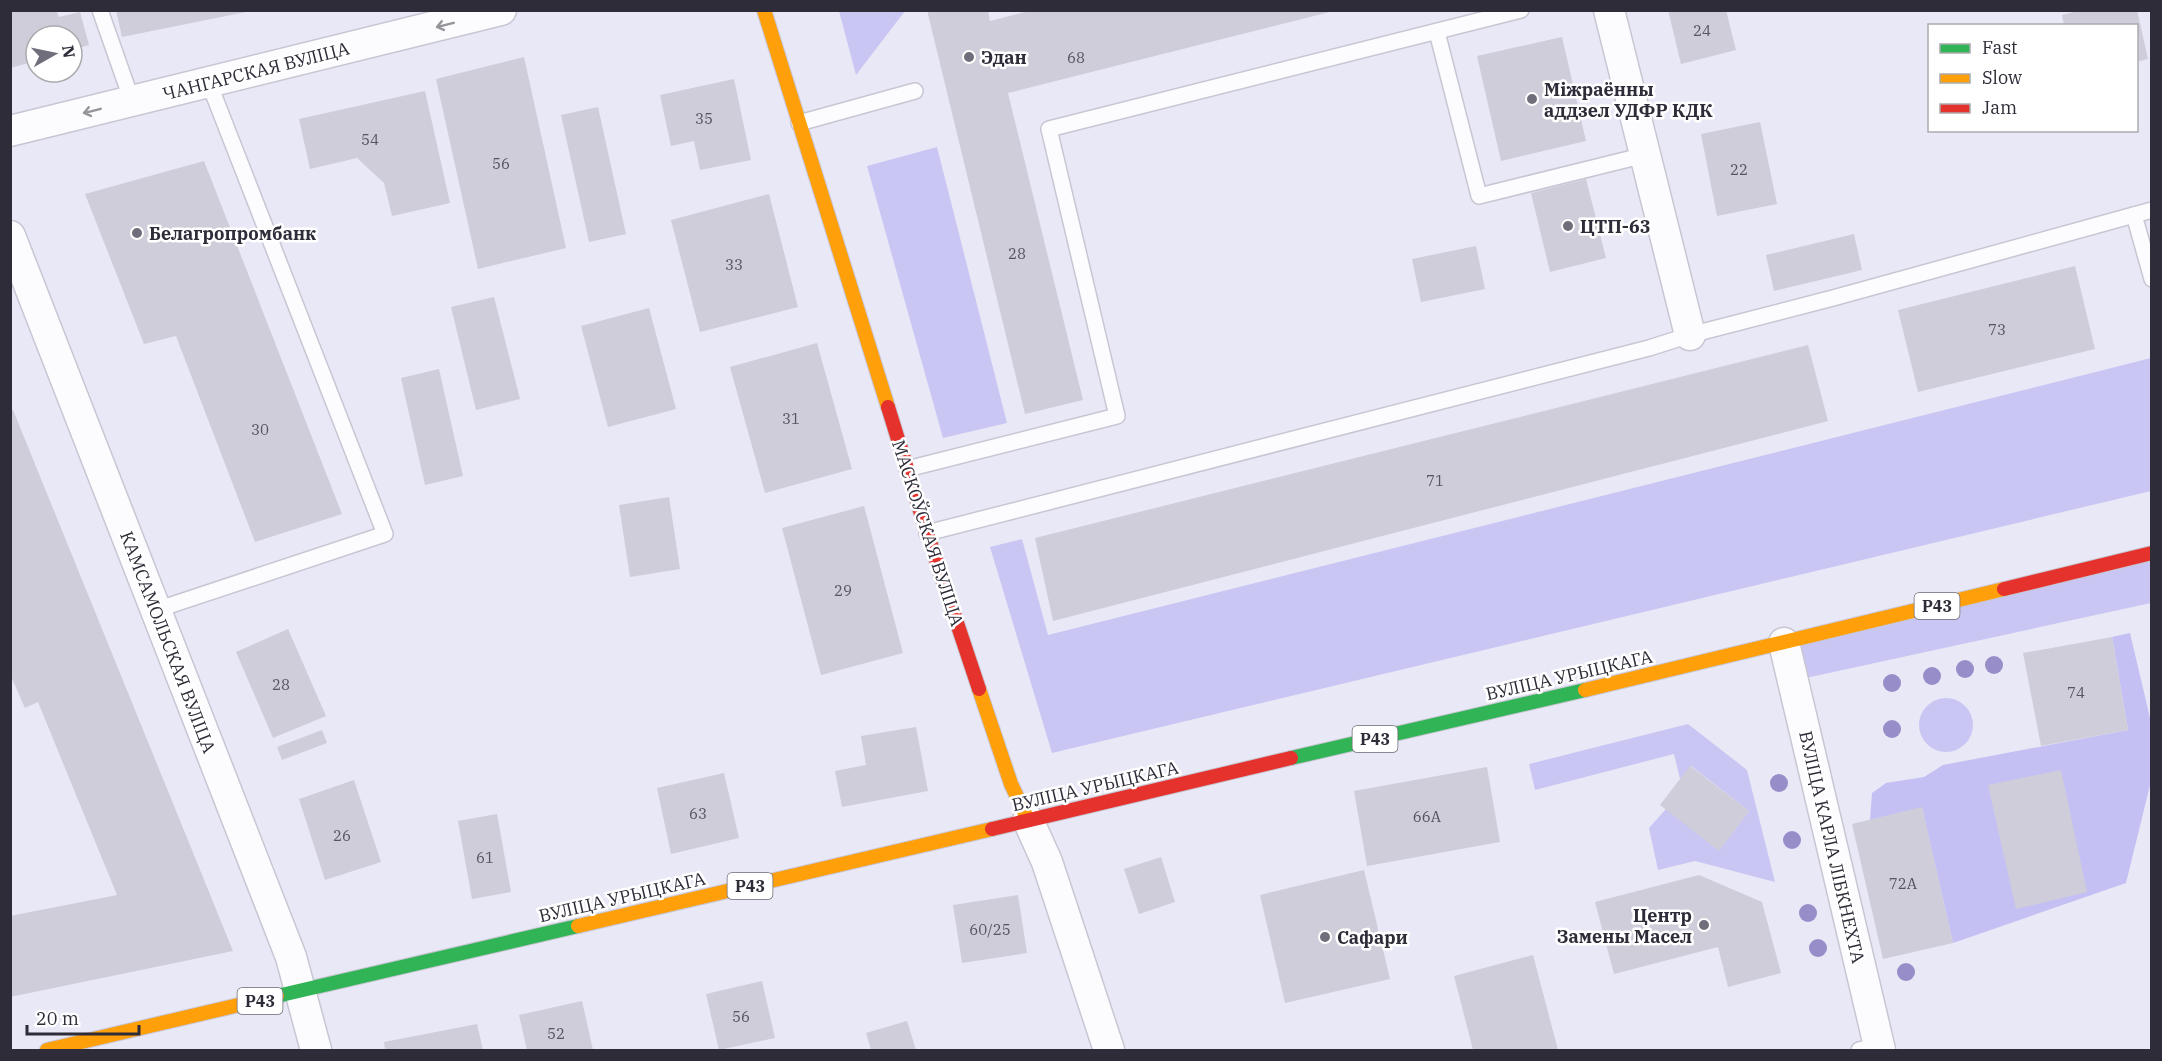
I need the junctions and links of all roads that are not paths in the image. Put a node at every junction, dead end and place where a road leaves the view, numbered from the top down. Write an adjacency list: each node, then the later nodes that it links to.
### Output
1 (99, 10): 9 (lane)
2 (501, 10): 7 (street, ЧАНГАРСКАЯ ВУЛІЦА, one-way to 7)
3 (764, 10): 10 (main road, МАСКОЎСКАЯ ВУЛІЦА)
4 (1521, 10): 6 (lane)
5 (1609, 10): 12 (street)
6 (1437, 32): 12 (lane); 18 (lane)
7 (208, 83): 9 (street, ЧАНГАРСКАЯ ВУЛІЦА); 21 (lane)
8 (915, 91): 10 (lane)
9 (132, 101): 11 (street, ЧАНГАРСКАЯ ВУЛІЦА, one-way to 11)
10 (799, 123): 18 (main road, МАСКОЎСКАЯ ВУЛІЦА)
11 (10, 131)
12 (1645, 154): 17 (street)
13 (2151, 210): 14 (lane)
14 (2134, 215): 16 (lane); 17 (lane)
15 (10, 236): 21 (street, КАМСАМОЛЬСКАЯ ВУЛІЦА)
16 (2151, 279)
17 (1690, 335): 19 (lane)
18 (907, 469): 19 (main road, МАСКОЎСКАЯ ВУЛІЦА)
19 (927, 533): 23 (main road, МАСКОЎСКАЯ ВУЛІЦА)
20 (2151, 553): 22 (main road, ВУЛІЦА УРЫЦКАГА / Р43)
21 (156, 610): 24 (street, КАМСАМОЛЬСКАЯ ВУЛІЦА)
22 (1784, 643): 23 (main road, ВУЛІЦА УРЫЦКАГА / Р43); 25 (street, ВУЛІЦА КАРЛА ЛІБКНЕХТА)
23 (1028, 820): 24 (main road, ВУЛІЦА УРЫЦКАГА / Р43); 28 (street, МАСКОЎСКАЯ ВУЛІЦА)
24 (302, 991): 26 (main road, ВУЛІЦА УРЫЦКАГА / Р43); 27 (street, КАМСАМОЛЬСКАЯ ВУЛІЦА)
25 (1873, 1049)
26 (47, 1050)
27 (316, 1050)
28 (1109, 1050)

